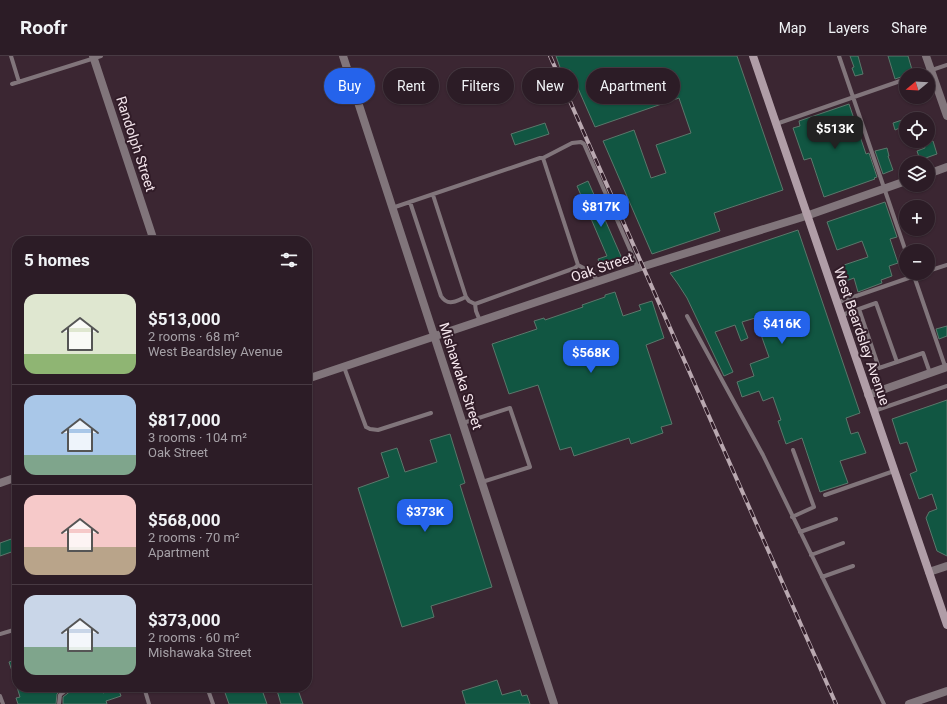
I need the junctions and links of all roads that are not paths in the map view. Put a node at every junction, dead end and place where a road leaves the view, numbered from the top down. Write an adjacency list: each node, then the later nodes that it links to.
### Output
1 (11, 56): 11 (lane)
2 (343, 56): 24 (street, Mishawaka Street)
3 (753, 56): 16 (main road, West Beardsley Avenue)
4 (839, 56): 14 (lane)
5 (926, 56): 8 (street)
6 (96, 57): 11 (lane); 26 (street, Randolph Street)
7 (947, 65): 9 (lane)
8 (930, 68)
9 (935, 69)
10 (899, 81): 14 (lane)
11 (19, 82): 13 (lane)
12 (935, 82): 15 (street)
13 (12, 84)
14 (853, 97): 16 (lane); 21 (lane)
15 (947, 116)
16 (776, 124): 25 (main road, West Beardsley Avenue)
17 (543, 158): 22 (lane); 28 (lane); 30 (lane)
18 (947, 167): 19 (street)
19 (935, 171)
20 (899, 184): 21 (street, Oak Street)
21 (885, 189): 25 (street, Oak Street); 27 (lane)
22 (433, 195): 23 (lane); 35 (lane)
23 (410, 202): 24 (lane); 35 (lane)
24 (392, 208): 46 (street, Mishawaka Street)
25 (806, 216): 30 (street, Oak Street); 36 (main road, West Beardsley Avenue)
26 (152, 236)
27 (903, 244)
28 (578, 265): 34 (lane); 37 (lane)
29 (947, 265): 31 (lane)
30 (638, 268): 34 (street, Oak Street)
31 (935, 269)
32 (899, 280): 36 (lane)
33 (916, 280): 51 (lane)
34 (598, 282): 42 (street, Oak Street)
35 (466, 297): 37 (lane)
36 (836, 303): 40 (main road, West Beardsley Avenue)
37 (475, 304): 42 (lane)
38 (859, 310): 40 (lane); 43 (lane); 49 (lane)
39 (687, 316): 65 (lane)
40 (841, 316): 55 (main road, West Beardsley Avenue)
41 (868, 320): 43 (lane)
42 (480, 322): 46 (street, Oak Street)
43 (863, 322): 45 (lane)
44 (872, 332): 45 (lane)
45 (867, 334): 48 (lane)
46 (435, 337): 50 (street, Oak Street); 58 (street, Mishawaka Street)
47 (876, 344): 48 (lane)
48 (871, 345): 49 (lane)
49 (897, 362): 52 (lane)
50 (344, 367): 53 (street, Oak Street); 57 (lane)
51 (947, 369): 52 (street)
52 (930, 373): 55 (street)
53 (312, 377)
54 (947, 386): 56 (lane)
55 (868, 395): 56 (main road, West Beardsley Avenue)
56 (874, 412): 60 (main road, West Beardsley Avenue)
57 (431, 413)
58 (463, 423): 62 (street, Mishawaka Street); 62 (lane)
59 (793, 450): 65 (lane)
60 (894, 471): 64 (lane); 72 (main road, West Beardsley Avenue)
61 (12, 479): 63 (street)
62 (482, 482): 86 (street, Mishawaka Street)
63 (0, 483)
64 (825, 495)
65 (792, 517): 67 (lane)
66 (836, 519): 67 (lane)
67 (800, 532): 69 (lane)
68 (843, 543): 69 (lane)
69 (811, 555): 73 (lane)
70 (853, 566): 73 (lane)
71 (947, 566): 72 (street)
72 (929, 572): 74 (main road, West Beardsley Avenue)
73 (822, 577): 87 (lane)
74 (947, 624)
75 (12, 630): 76 (lane)
76 (0, 634)
77 (947, 691): 88 (street)
78 (64, 692): 83 (lane)
79 (146, 692): 84 (lane)
80 (209, 692): 85 (lane)
81 (0, 696): 82 (lane)
82 (3, 704)
83 (58, 704)
84 (150, 704)
85 (213, 704)
86 (554, 704)
87 (884, 704)
88 (909, 704)

